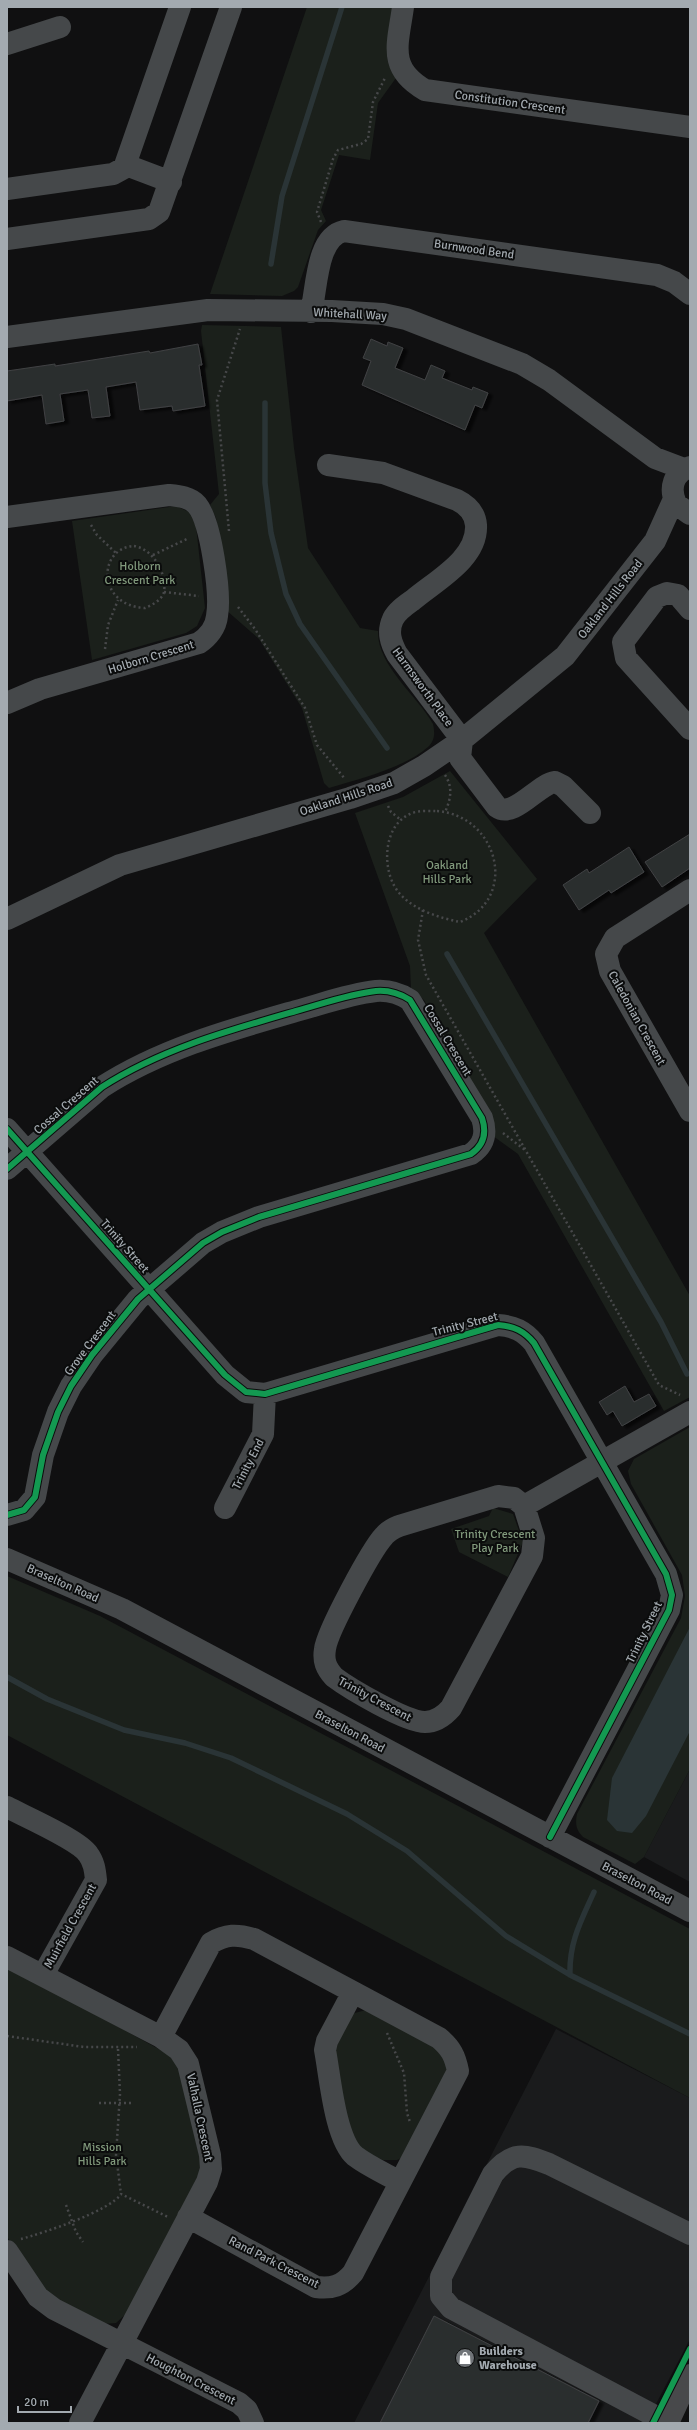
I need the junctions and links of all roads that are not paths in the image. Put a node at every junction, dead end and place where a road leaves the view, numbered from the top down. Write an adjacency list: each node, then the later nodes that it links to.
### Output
1 (180, 7): 7 (street)
2 (231, 7): 8 (street)
3 (403, 7): 6 (street, Constitution Crescent)
4 (60, 27): 5 (street)
5 (7, 44)
6 (690, 127)
7 (126, 165): 8 (street); 9 (street)
8 (171, 182): 10 (street)
9 (7, 189)
10 (7, 239)
11 (690, 294): 12 (street, Burnwood Bend)
12 (311, 312): 13 (street, Whitehall Way); 15 (street, Whitehall Way)
13 (7, 337)
14 (328, 465): 23 (street, Harmsworth Place)
15 (680, 480): 16 (street); 19 (street, Oakland Hills Road)
16 (690, 514)
17 (7, 517): 21 (street, Holborn Crescent)
18 (690, 518): 19 (street, Oakland Hills Road)
19 (655, 542): 23 (street, Oakland Hills Road)
20 (690, 609): 22 (street)
21 (7, 703)
22 (690, 729)
23 (462, 740): 24 (street); 26 (street, Oakland Hills Road)
24 (590, 813)
25 (690, 890): 27 (street, Caledonian Crescent)
26 (7, 919)
27 (690, 1111)
28 (7, 1129): 29 (street, Trinity Street)
29 (27, 1152): 30 (street); 31 (street, Trinity Street); 31 (street, Cossal Crescent)
30 (7, 1169)
31 (149, 1290): 32 (street, Trinity Street); 37 (street, Grove Crescent)
32 (265, 1394): 34 (street, Trinity Street); 36 (street, Trinity End)
33 (687, 1404): 34 (street)
34 (602, 1462): 35 (street); 40 (street, Trinity Street)
35 (524, 1506): 35 (street, Trinity Crescent)
36 (225, 1508)
37 (7, 1515)
38 (7, 1559): 40 (street, Braselton Road)
39 (7, 1807): 43 (street, Muirfield Crescent)
40 (550, 1837): 41 (street, Braselton Road)
41 (689, 1907)
42 (7, 1956): 43 (street, Valhalla Crescent)
43 (43, 1975): 45 (street, Valhalla Crescent)
44 (353, 1992): 45 (street, Rand Park Crescent); 46 (street); 46 (street, Rand Park Crescent)
45 (161, 2037): 47 (street, Valhalla Crescent)
46 (400, 2182): 47 (street, Rand Park Crescent)
47 (186, 2221): 50 (street, Valhalla Crescent)
48 (690, 2234): 54 (street)
49 (12, 2246): 50 (street, Houghton Crescent)
50 (120, 2344): 52 (street, Valhalla Crescent); 53 (street, Houghton Crescent)
51 (690, 2376): 54 (main road)
52 (80, 2423)
53 (253, 2423)
54 (668, 2423)

